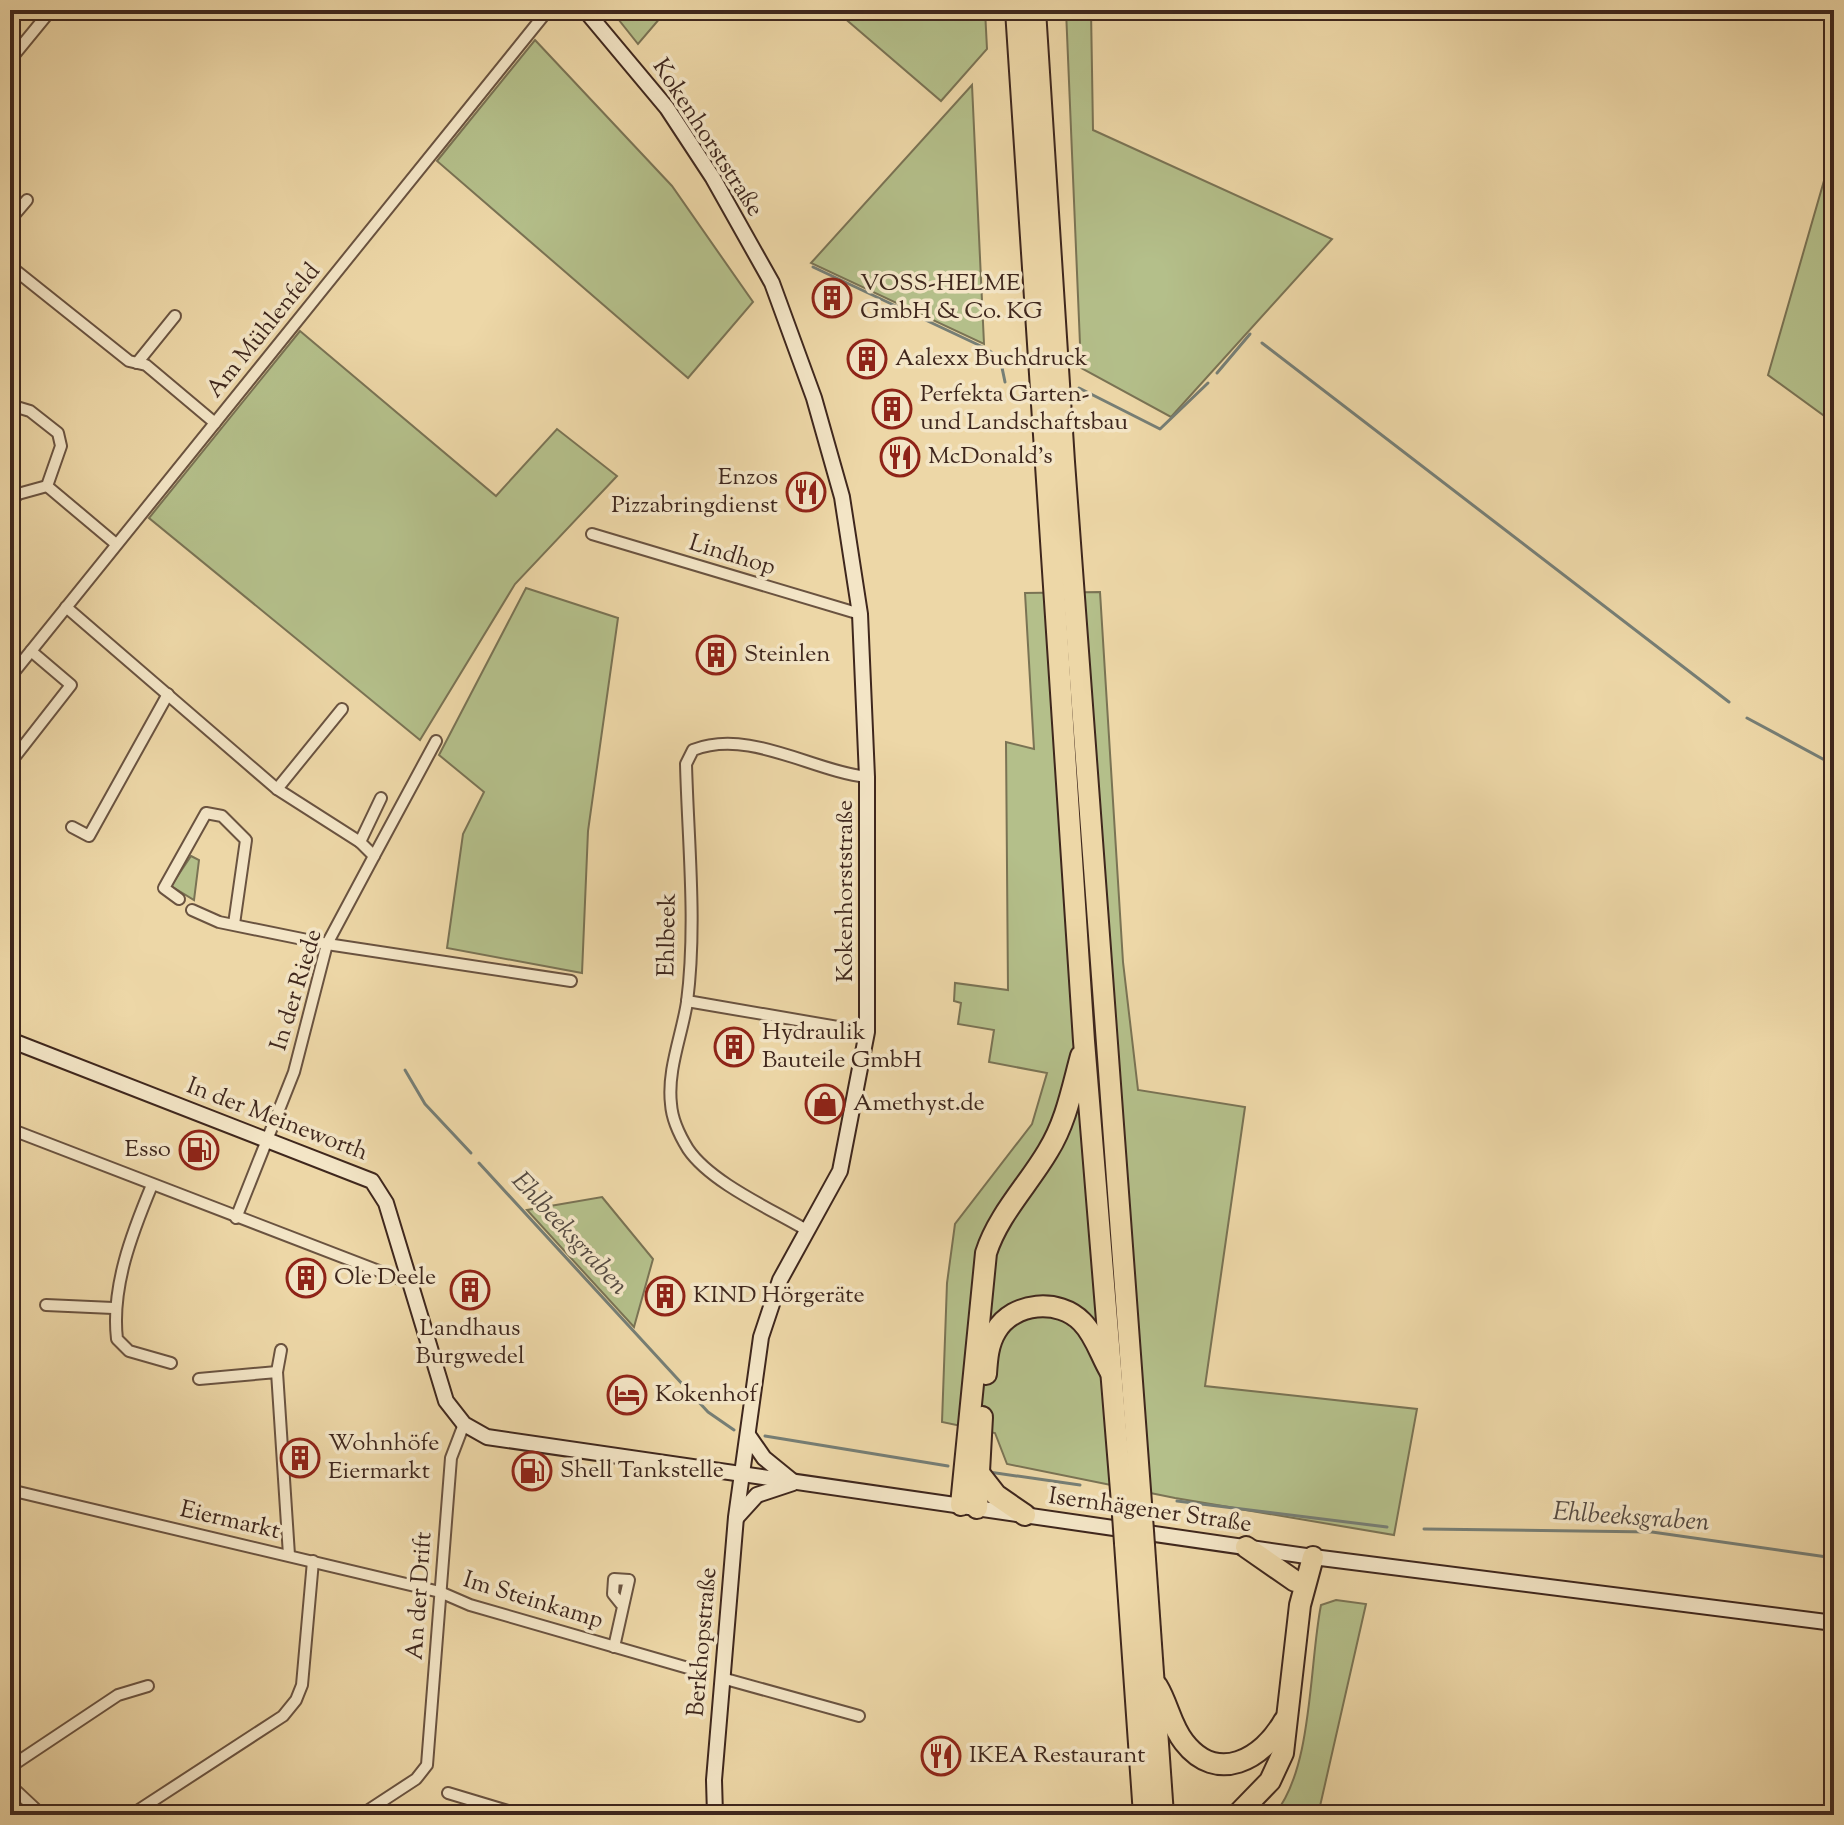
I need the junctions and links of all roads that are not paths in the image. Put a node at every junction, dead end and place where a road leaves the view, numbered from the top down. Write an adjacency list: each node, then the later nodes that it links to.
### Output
1 (51, 10): 6 (street)
2 (548, 10): 13 (street, Am Mühlenfeld)
3 (585, 10): 19 (main road, Kokenhorststraße)
4 (1016, 10): 40 (highway)
5 (1035, 10): 62 (highway)
6 (10, 60)
7 (27, 200): 8 (street)
8 (10, 220)
9 (10, 266): 11 (street)
10 (175, 316): 11 (street)
11 (137, 363): 13 (street)
12 (10, 405): 14 (street)
13 (215, 423): 17 (street, Am Mühlenfeld)
14 (47, 486): 15 (street); 17 (street)
15 (10, 503)
16 (592, 534): 19 (street, Lindhop)
17 (116, 544): 18 (street, Am Mühlenfeld)
18 (66, 607): 20 (street, Am Mühlenfeld); 22 (street)
19 (860, 614): 26 (main road, Kokenhorststraße)
20 (31, 651): 21 (street, Am Mühlenfeld); 25 (street)
21 (10, 677)
22 (168, 694): 27 (street); 29 (street)
23 (342, 709): 27 (street)
24 (436, 741): 31 (street, In der Riede)
25 (10, 763)
26 (867, 777): 37 (street, Ehlbeek); 38 (main road, Kokenhorststraße)
27 (277, 789): 30 (street)
28 (381, 798): 30 (street)
29 (72, 827)
30 (360, 842): 31 (street)
31 (374, 856): 35 (street, In der Riede)
32 (179, 899): 34 (street)
33 (192, 910): 34 (street)
34 (234, 924): 35 (street)
35 (327, 944): 36 (street); 42 (street, In der Riede)
36 (571, 981)
37 (687, 1001): 38 (street); 45 (street, Ehlbeek)
38 (867, 1032): 45 (main road, Kokenhorststraße)
39 (10, 1040): 42 (main road, In der Meineworth)
40 (1084, 1041): 52 (highway); 60 (highway)
41 (10, 1129): 43 (street)
42 (267, 1138): 44 (street, In der Riede); 46 (main road, In der Meineworth)
43 (152, 1185): 44 (street); 48 (street)
44 (236, 1218): 46 (street)
45 (808, 1231): 55 (main road, Kokenhorststraße)
46 (410, 1283): 54 (main road, In der Meineworth)
47 (46, 1305): 48 (street)
48 (113, 1308): 50 (street)
49 (281, 1350): 51 (street)
50 (171, 1363)
51 (277, 1372): 53 (street); 66 (street)
52 (1114, 1378): 56 (highway); 62 (highway)
53 (199, 1379)
54 (464, 1424): 57 (main road, Isernhägener Straße); 70 (street, An der Drift)
55 (748, 1435): 57 (main road, Kokenhorststraße); 58 (main road)
56 (978, 1472): 60 (highway); 61 (highway)
57 (743, 1473): 58 (main road, Isernhägener Straße); 63 (main road, Berkhopstraße)
58 (795, 1481): 60 (main road, Isernhägener Straße); 63 (main road)
59 (10, 1490): 66 (street, Eiermarkt)
60 (969, 1506): 61 (main road, Isernhägener Straße)
61 (1025, 1515): 65 (main road, Isernhägener Straße)
62 (1132, 1516): 64 (highway, bridge)
63 (736, 1517): 76 (main road, Berkhopstraße)
64 (1134, 1544): 77 (highway); 89 (highway)
65 (1246, 1547): 67 (main road, Isernhägener Straße); 69 (highway)
66 (289, 1555): 68 (street, Eiermarkt)
67 (1306, 1556): 69 (highway); 72 (highway); 73 (main road, Isernhägener Straße)
68 (313, 1561): 70 (street, Eiermarkt); 85 (street)
69 (1295, 1581): 72 (highway)
70 (440, 1592): 74 (street, Im Steinkamp); 86 (street, An der Drift)
71 (621, 1604): 74 (street, Im Steinkamp)
72 (1300, 1605): 80 (highway)
73 (1834, 1623)
74 (614, 1647): 75 (street, Im Steinkamp)
75 (702, 1672)
76 (722, 1678): 79 (street); 88 (main road, Berkhopstraße)
77 (1154, 1683): 80 (highway); 90 (highway)
78 (148, 1686): 81 (street)
79 (859, 1716)
80 (1287, 1716): 91 (highway)
81 (10, 1767)
82 (10, 1785): 84 (street)
83 (448, 1793): 87 (street)
84 (42, 1815)
85 (131, 1815)
86 (361, 1815)
87 (521, 1815)
88 (715, 1815)
89 (1144, 1815)
90 (1163, 1815)
91 (1237, 1815)

